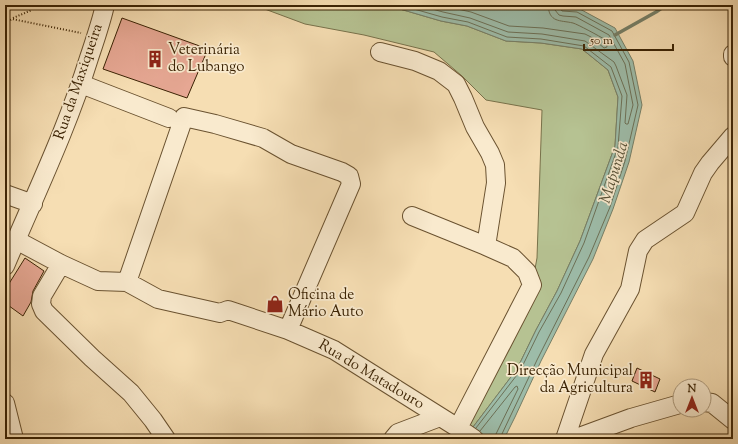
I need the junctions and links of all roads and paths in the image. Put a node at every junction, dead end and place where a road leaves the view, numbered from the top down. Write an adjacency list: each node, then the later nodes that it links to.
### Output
1 (36, 5): 3 (path)
2 (105, 5): 5 (street, Rua da Maxiqueira)
3 (12, 19): 4 (path); 5 (path)
4 (5, 23)
5 (96, 36): 7 (street, Rua da Maxiqueira)
6 (380, 52): 14 (street)
7 (81, 84): 8 (street); 11 (street, Rua da Maxiqueira)
8 (169, 118)
9 (733, 136): 28 (street)
10 (5, 194): 11 (street)
11 (33, 204): 13 (street, Rua da Maxiqueira)
12 (412, 216): 14 (street)
13 (16, 240): 15 (street, Rua do Matadouro); 16 (street, Rua da Maxiqueira)
14 (486, 246): 24 (street)
15 (61, 264): 17 (street, Rua do Matadouro); 26 (street)
16 (5, 266)
17 (127, 282): 18 (street, Rua do Matadouro); 18 (street)
18 (288, 330): 22 (street, Rua do Matadouro)
19 (5, 403): 25 (street)
20 (712, 403): 23 (street)
21 (672, 406): 29 (street)
22 (440, 417): 24 (street, Rua do Matadouro); 27 (street)
23 (733, 420)
24 (466, 434)
25 (14, 439)
26 (166, 439)
27 (393, 439)
28 (565, 439)
29 (574, 439)

